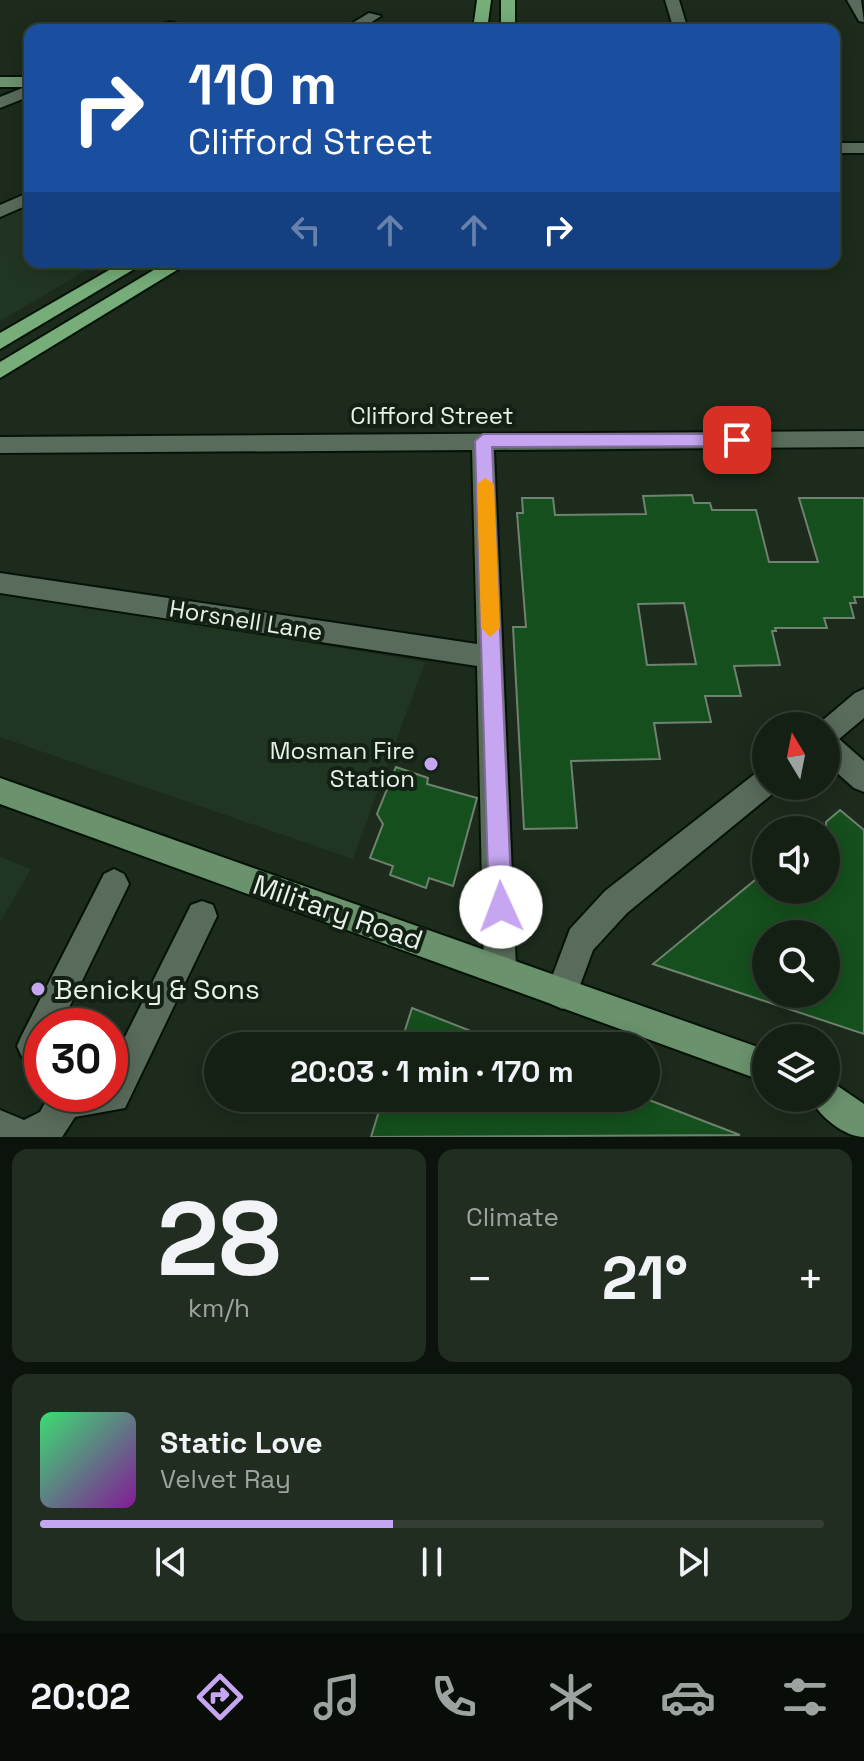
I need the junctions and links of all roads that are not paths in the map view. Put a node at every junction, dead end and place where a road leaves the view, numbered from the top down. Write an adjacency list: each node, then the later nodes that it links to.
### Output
1 (484, 0): 8 (highway)
2 (508, 0): 9 (highway)
3 (672, 0): 10 (street)
4 (854, 0): 6 (street)
5 (374, 16): 7 (street)
6 (864, 18)
7 (359, 24)
8 (481, 24)
9 (508, 24)
10 (679, 24)
11 (0, 82): 12 (main road)
12 (24, 82)
13 (24, 93): 14 (street)
14 (0, 103)
15 (840, 148): 16 (street)
16 (864, 148)
17 (24, 200): 18 (street)
18 (0, 212)
19 (127, 268): 21 (highway)
20 (171, 268): 22 (highway)
21 (0, 342)
22 (0, 371)
23 (864, 439): 24 (street, Clifford Street)
24 (483, 441): 25 (street, Clifford Street); 27 (street)
25 (0, 445)
26 (0, 583): 27 (street, Horsnell Lane)
27 (491, 657): 36 (street)
28 (864, 701): 29 (street)
29 (840, 722)
30 (840, 758): 31 (street)
31 (864, 779)
32 (0, 791): 36 (main road, Military Road)
33 (752, 793): 37 (street)
34 (114, 884): 38 (street)
35 (202, 916): 43 (street)
36 (500, 968): 37 (main road, Military Road)
37 (562, 993): 39 (main road, Military Road)
38 (52, 1008)
39 (752, 1061)
40 (840, 1109): 42 (main road)
41 (0, 1127): 43 (street)
42 (858, 1128)
43 (25, 1137)

